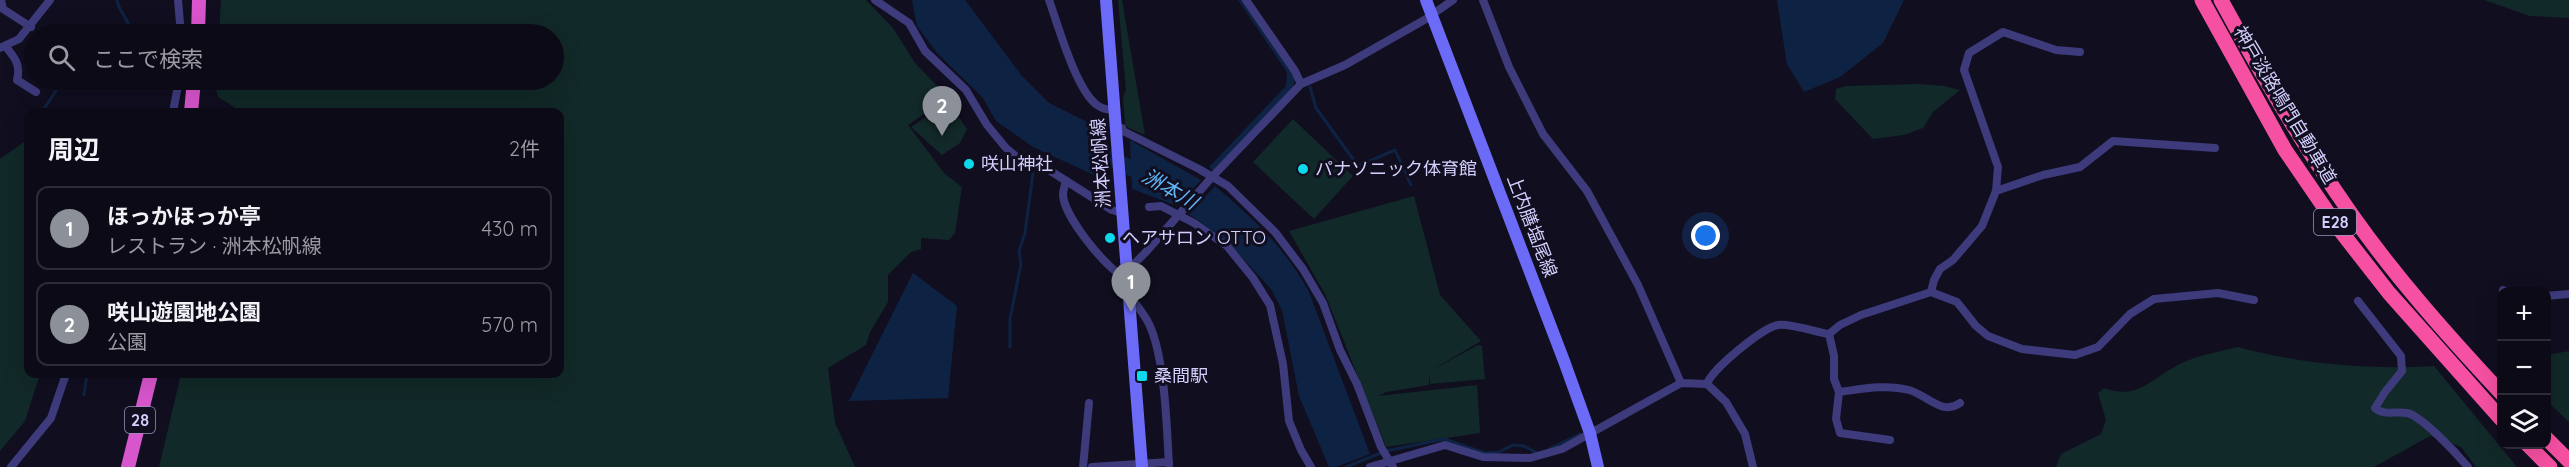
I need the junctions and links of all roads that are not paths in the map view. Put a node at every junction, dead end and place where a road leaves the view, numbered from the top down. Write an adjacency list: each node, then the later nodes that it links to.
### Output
1 (2, 0): 15 (street)
2 (50, 0): 16 (street)
3 (178, 0): 17 (street)
4 (199, 0): 18 (highway)
5 (875, 0): 34 (street)
6 (1049, 0): 30 (street)
7 (1106, 0): 30 (main road, 洲本松帆線)
8 (1246, 0): 23 (street)
9 (1426, 0): 14 (main road, 上内膳塩尾線)
10 (1453, 0): 14 (street)
11 (1483, 0): 50 (street)
12 (2202, 0): 56 (highway, 神戸淡路鳴門自動車道 / E28)
13 (2221, 0): 52 (highway, 神戸淡路鳴門自動車道 / E28)
14 (1431, 14): 23 (street); 57 (main road, 上内膳塩尾線)
15 (26, 24)
16 (33, 24)
17 (180, 24)
18 (198, 24)
19 (24, 34): 20 (street)
20 (3, 47): 22 (street)
21 (2080, 52): 35 (street)
22 (24, 84)
23 (1301, 84): 33 (street)
24 (33, 90): 27 (street)
25 (177, 90): 28 (street)
26 (193, 90): 29 (highway)
27 (36, 92)
28 (173, 108)
29 (191, 108)
30 (1115, 110): 31 (main road, 洲本松帆線)
31 (1119, 129): 33 (street); 37 (main road, 洲本松帆線)
32 (2215, 148): 35 (street)
33 (1211, 178): 38 (street); 62 (street)
34 (1066, 181): 37 (street); 40 (street)
35 (1996, 191): 41 (street)
36 (1149, 207): 38 (street)
37 (1122, 208): 39 (main road, 洲本松帆線)
38 (1179, 213): 39 (street); 69 (street)
39 (1126, 264): 40 (main road, 洲本松帆線)
40 (1127, 279): 46 (main road, 洲本松帆線)
41 (1931, 292): 44 (street); 47 (street)
42 (2569, 294): 43 (street)
43 (2551, 296)
44 (2254, 300)
45 (2358, 301): 73 (street)
46 (1130, 304): 63 (street); 64 (main road, 洲本松帆線)
47 (1829, 334): 51 (street); 53 (street)
48 (65, 378): 65 (street)
49 (150, 378): 66 (highway, 28)
50 (1681, 383): 51 (street); 57 (street)
51 (1707, 384): 72 (street)
52 (2497, 388)
53 (1839, 392): 55 (street); 58 (street)
54 (1089, 403): 67 (street)
55 (1960, 403)
56 (2497, 414)
57 (1590, 433): 62 (street); 71 (main road, 上内膳塩尾線)
58 (1890, 440)
59 (2551, 442): 61 (highway)
60 (2532, 449): 74 (highway)
61 (2569, 460)
62 (1388, 461): 70 (street)
63 (1169, 464): 64 (street)
64 (1142, 466): 68 (street)
65 (11, 467)
66 (128, 467)
67 (1083, 467)
68 (1092, 467)
69 (1311, 467)
70 (1370, 467)
71 (1598, 467)
72 (1753, 467)
73 (2468, 467)
74 (2550, 467)

